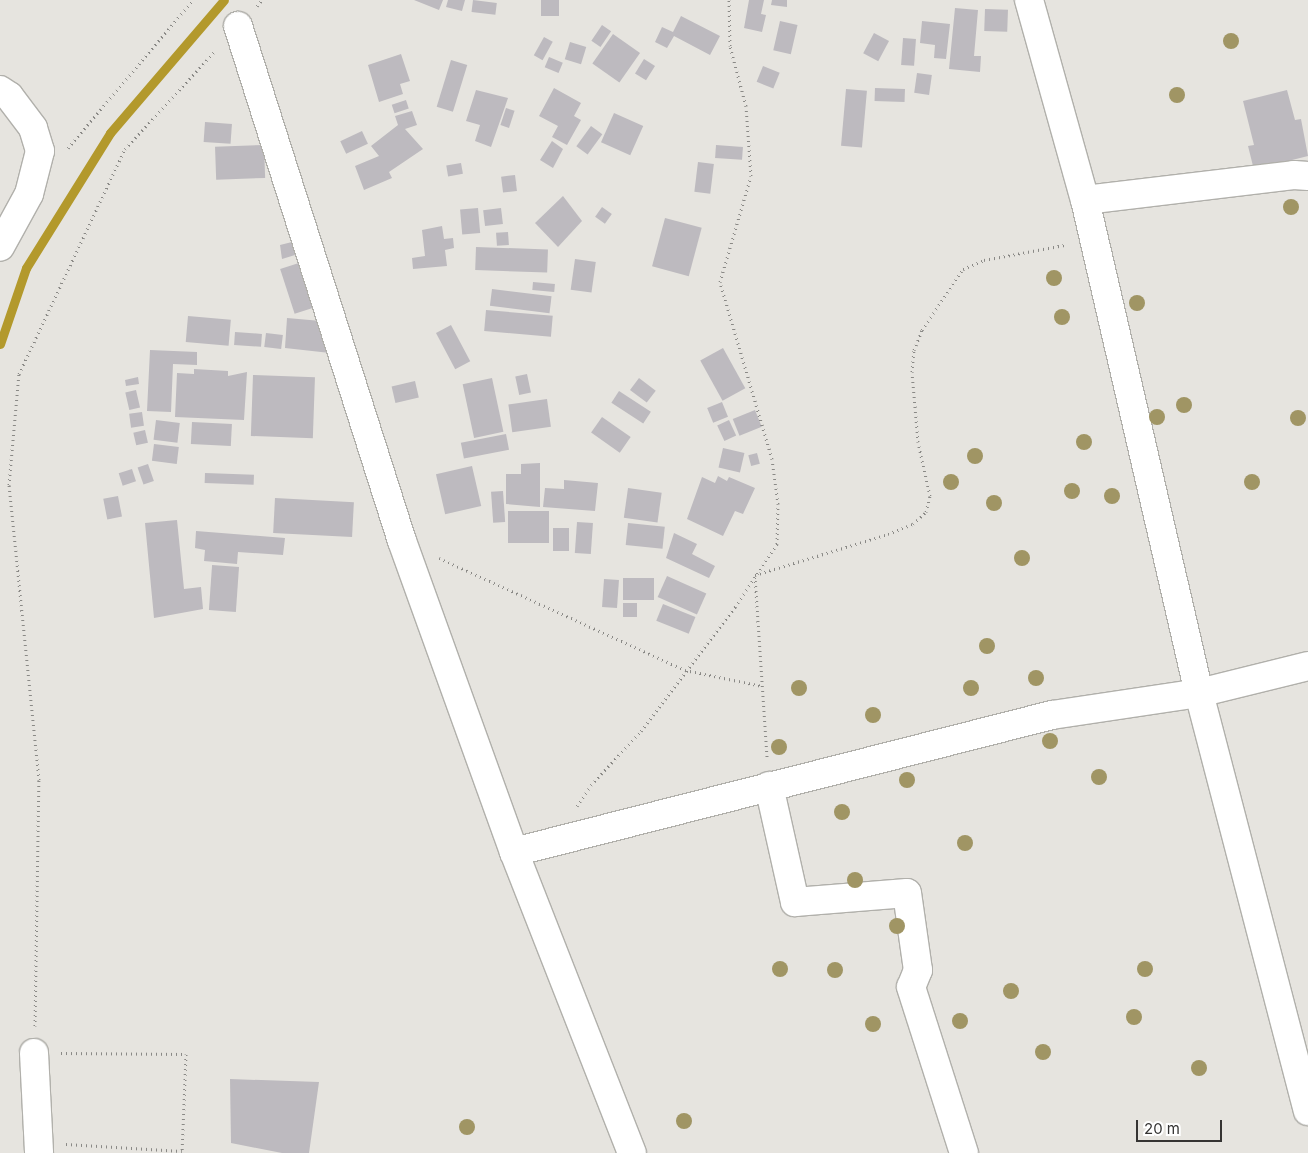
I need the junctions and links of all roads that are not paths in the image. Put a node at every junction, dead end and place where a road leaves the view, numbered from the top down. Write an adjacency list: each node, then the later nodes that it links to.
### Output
1 (1029, 0): 5 (street)
2 (238, 26): 10 (street)
3 (0, 90): 6 (street)
4 (1308, 176): 5 (street)
5 (1085, 200): 8 (street)
6 (0, 247)
7 (1308, 666): 8 (street)
8 (1200, 693): 9 (street); 12 (street)
9 (769, 786): 10 (street); 15 (street)
10 (514, 852): 14 (street)
11 (34, 1053): 13 (street)
12 (1308, 1111)
13 (39, 1148)
14 (632, 1153)
15 (964, 1153)

